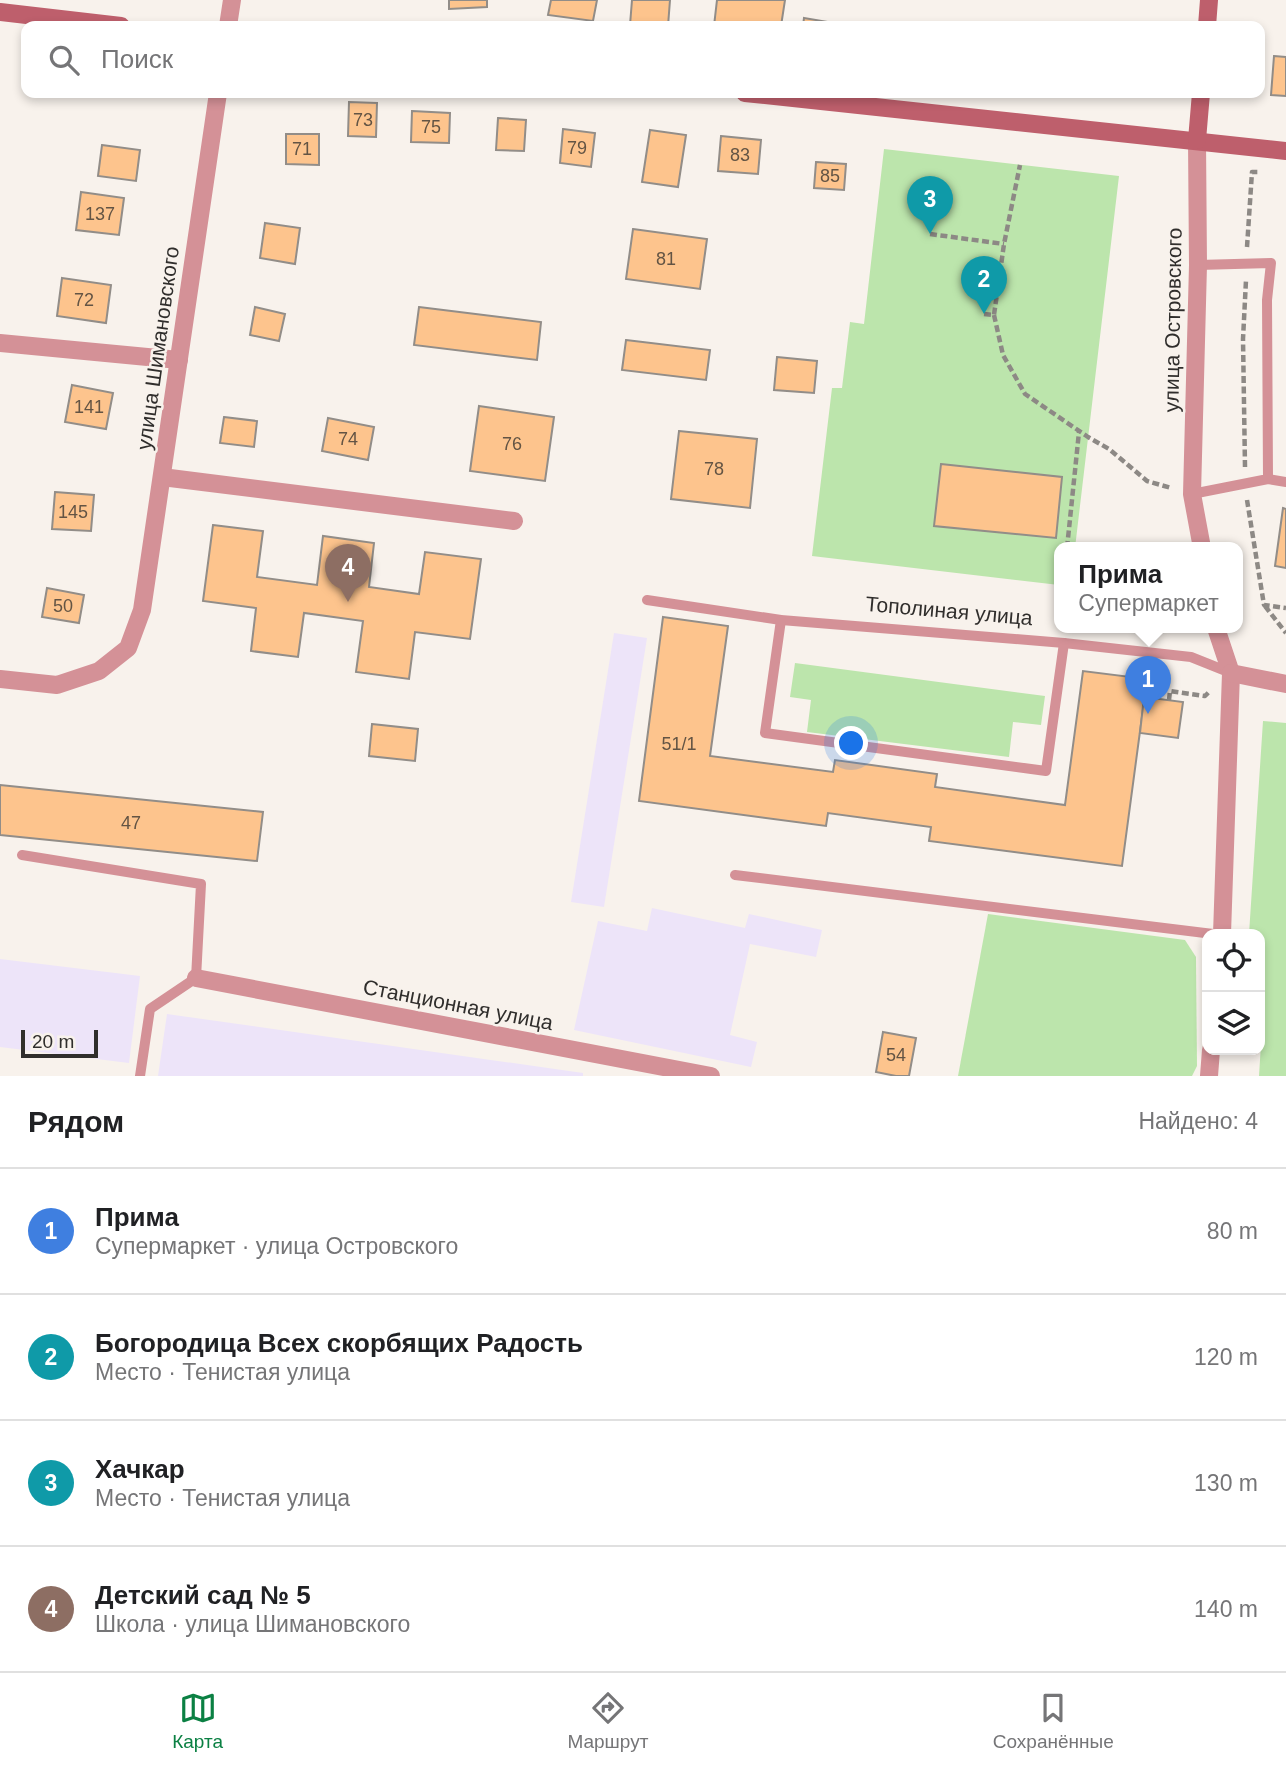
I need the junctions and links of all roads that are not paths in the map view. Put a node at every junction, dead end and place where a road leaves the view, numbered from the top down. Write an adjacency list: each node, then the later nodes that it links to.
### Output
1 (232, 0): 5 (street)
2 (1209, 0): 6 (street)
3 (0, 12): 4 (street)
4 (78, 21)
5 (229, 21)
6 (1207, 21)
7 (217, 98): 14 (street, улица Шимановского)
8 (793, 98): 10 (street)
9 (1201, 98): 10 (street, улица Островского)
10 (1197, 140): 11 (street); 12 (street, улица Островского)
11 (1286, 150)
12 (1198, 265): 16 (lane); 18 (street, улица Островского)
13 (0, 343): 14 (street)
14 (179, 360): 15 (street, улица Шимановского)
15 (162, 477): 19 (street); 26 (street, улица Шимановского)
16 (1268, 479): 17 (lane); 18 (lane)
17 (1286, 482)
18 (1192, 494): 20 (street, улица Островского)
19 (514, 521)
20 (1201, 542)
21 (647, 600): 22 (lane, Тополиная улица)
22 (780, 620): 24 (lane, Тополиная улица); 24 (lane)
23 (1218, 633): 25 (street)
24 (1064, 643): 25 (lane, Тополиная улица)
25 (1231, 673): 27 (street, Тополиная улица); 30 (street)
26 (0, 679)
27 (1286, 684)
28 (22, 855): 32 (lane)
29 (735, 875): 31 (lane)
30 (1222, 929)
31 (1202, 933)
32 (196, 978): 34 (lane); 35 (street, Станционная улица)
33 (1211, 1055): 36 (street)
34 (140, 1076)
35 (711, 1076)
36 (1209, 1076)

